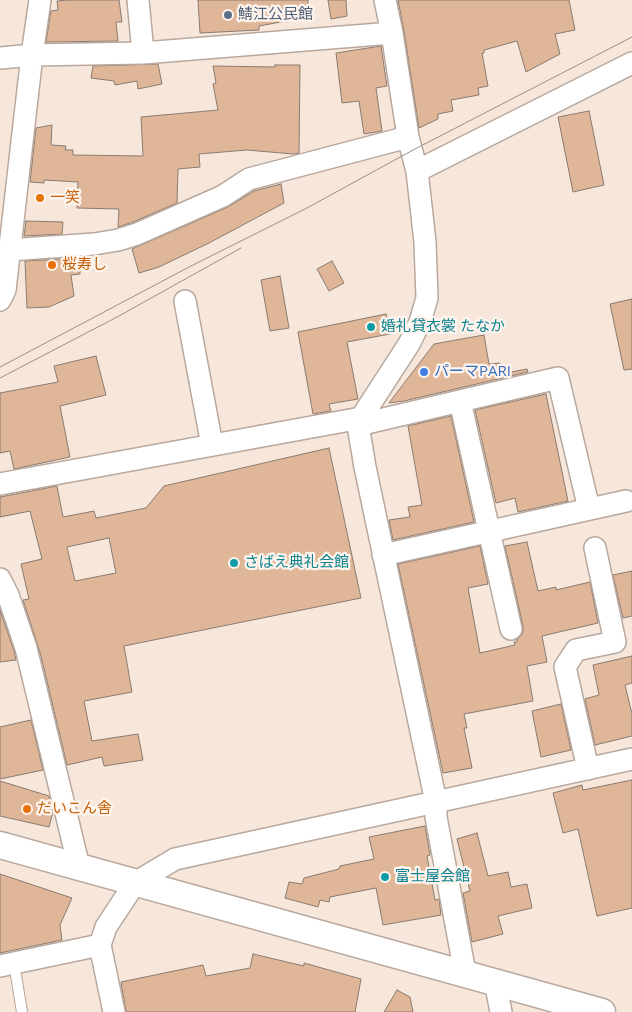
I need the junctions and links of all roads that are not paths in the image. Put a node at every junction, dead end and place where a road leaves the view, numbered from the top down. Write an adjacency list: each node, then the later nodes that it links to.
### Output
1 (40, 0): 6 (street)
2 (138, 0): 5 (street)
3 (385, 0): 4 (street)
4 (392, 33): 5 (street); 9 (street)
5 (143, 53): 6 (street)
6 (32, 56): 7 (street); 11 (street)
7 (0, 58)
8 (632, 62): 10 (street)
9 (408, 136): 10 (street); 11 (street)
10 (417, 171): 15 (street)
11 (9, 250): 12 (street)
12 (0, 300)
13 (185, 301): 16 (street)
14 (460, 400): 15 (street); 19 (street); 20 (street)
15 (360, 421): 16 (street); 22 (street)
16 (212, 445): 17 (street)
17 (0, 484)
18 (626, 501): 19 (street)
19 (589, 509): 20 (street)
20 (489, 531): 22 (street); 24 (street)
21 (595, 548): 26 (street)
22 (383, 555): 27 (street)
23 (0, 579): 29 (street)
24 (511, 629)
25 (632, 759): 26 (street)
26 (588, 769): 27 (street)
27 (436, 802): 30 (street); 33 (street)
28 (0, 845): 29 (street)
29 (80, 867): 30 (street)
30 (135, 883): 31 (street); 33 (street)
31 (100, 945): 32 (street); 36 (street)
32 (7, 964): 35 (lane)
33 (465, 973): 34 (street)
34 (495, 981): 37 (street); 38 (street)
35 (22, 1012)
36 (114, 1012)
37 (501, 1012)
38 (602, 1012)

